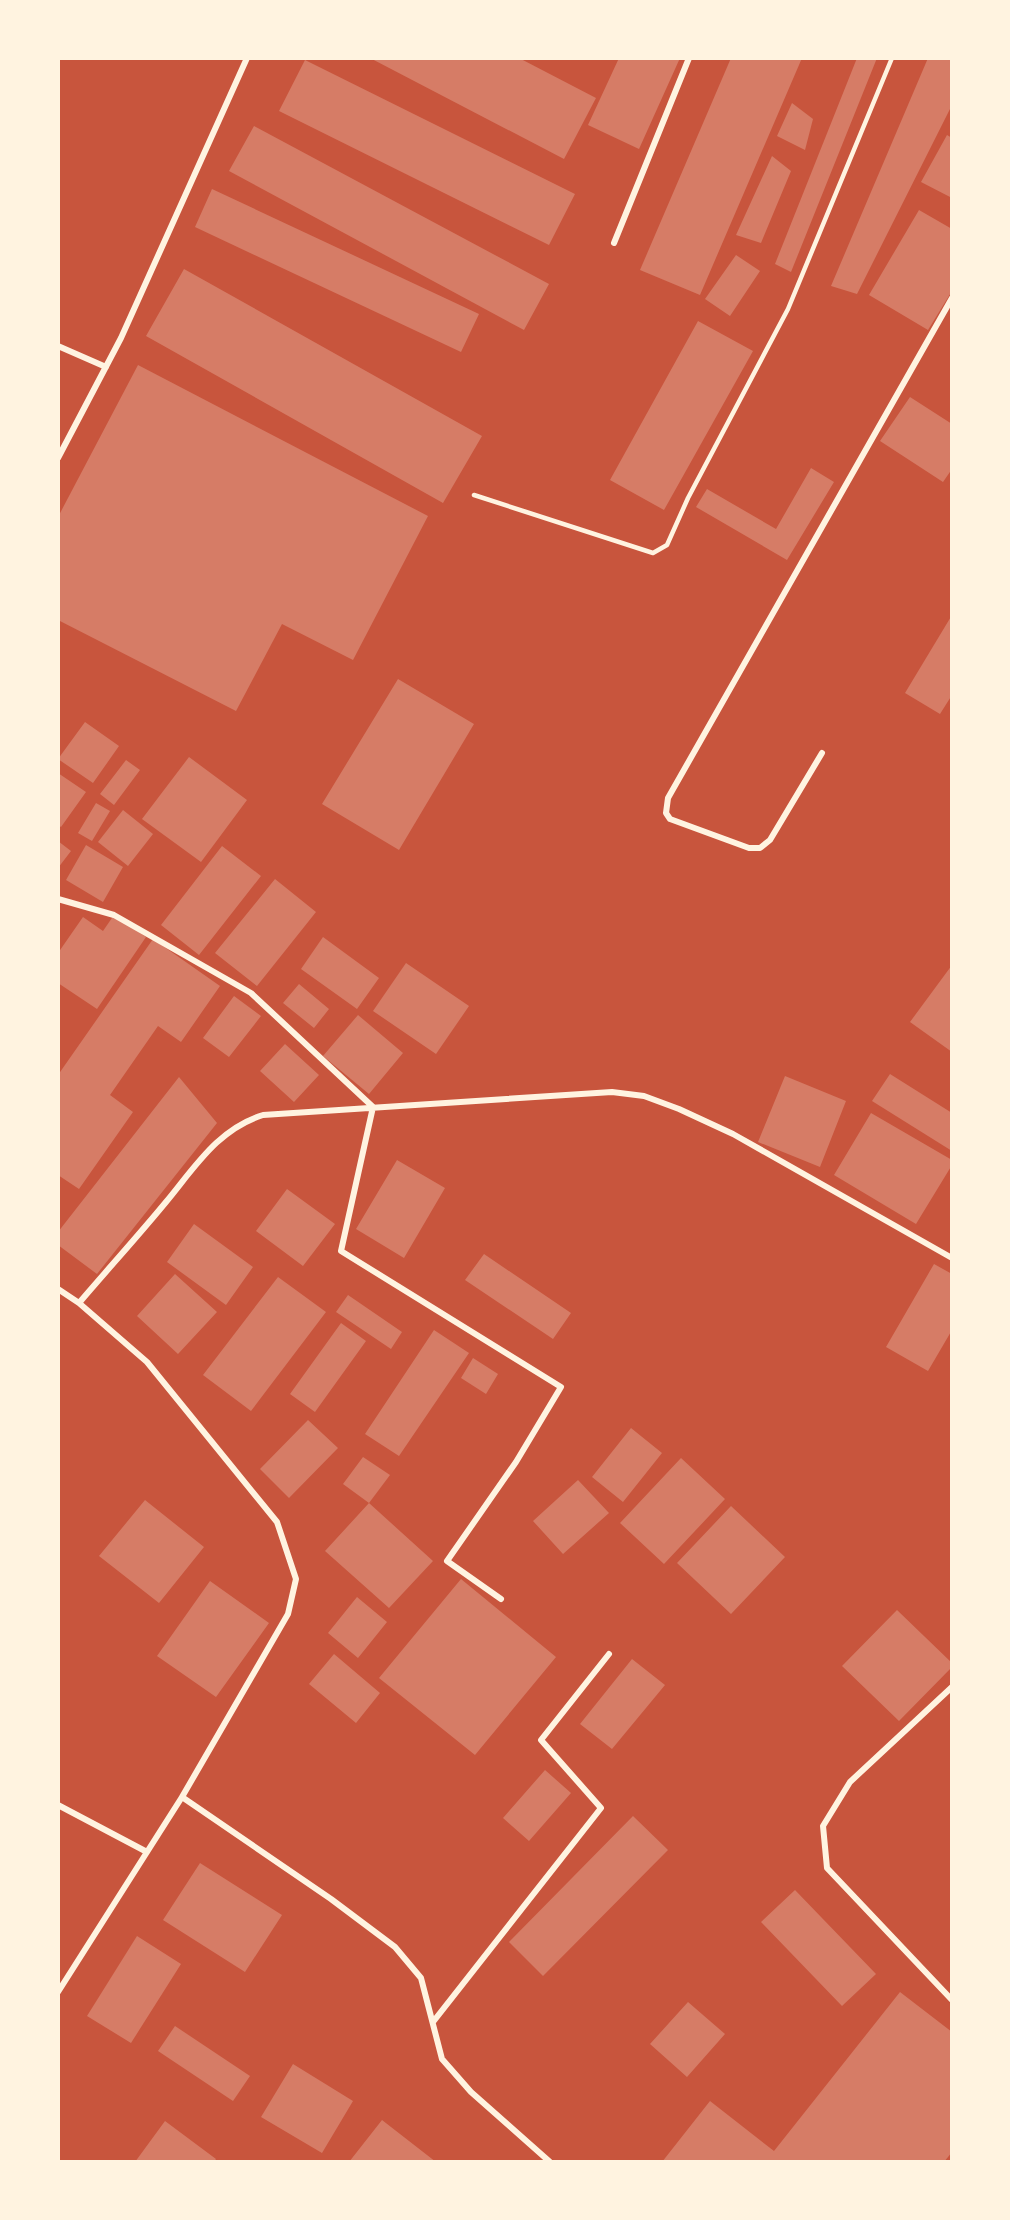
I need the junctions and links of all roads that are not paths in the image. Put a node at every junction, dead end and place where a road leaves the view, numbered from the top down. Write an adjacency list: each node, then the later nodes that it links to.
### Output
1 (247, 58): 7 (street)
2 (688, 58): 4 (street)
3 (892, 58): 9 (lane)
4 (615, 243)
5 (951, 298): 10 (street)
6 (58, 346): 7 (street)
7 (106, 367): 8 (street)
8 (58, 458)
9 (474, 495)
10 (822, 753)
11 (58, 899): 12 (street)
12 (373, 1107): 13 (street); 15 (street); 16 (street)
13 (951, 1258)
14 (58, 1289): 15 (street)
15 (80, 1303): 19 (street)
16 (501, 1599)
17 (609, 1654): 24 (street)
18 (951, 1687): 23 (street)
19 (182, 1797): 21 (street); 24 (street)
20 (58, 1805): 21 (street)
21 (147, 1852): 22 (street)
22 (58, 1992)
23 (951, 2000)
24 (433, 2022): 25 (street)
25 (550, 2162)

